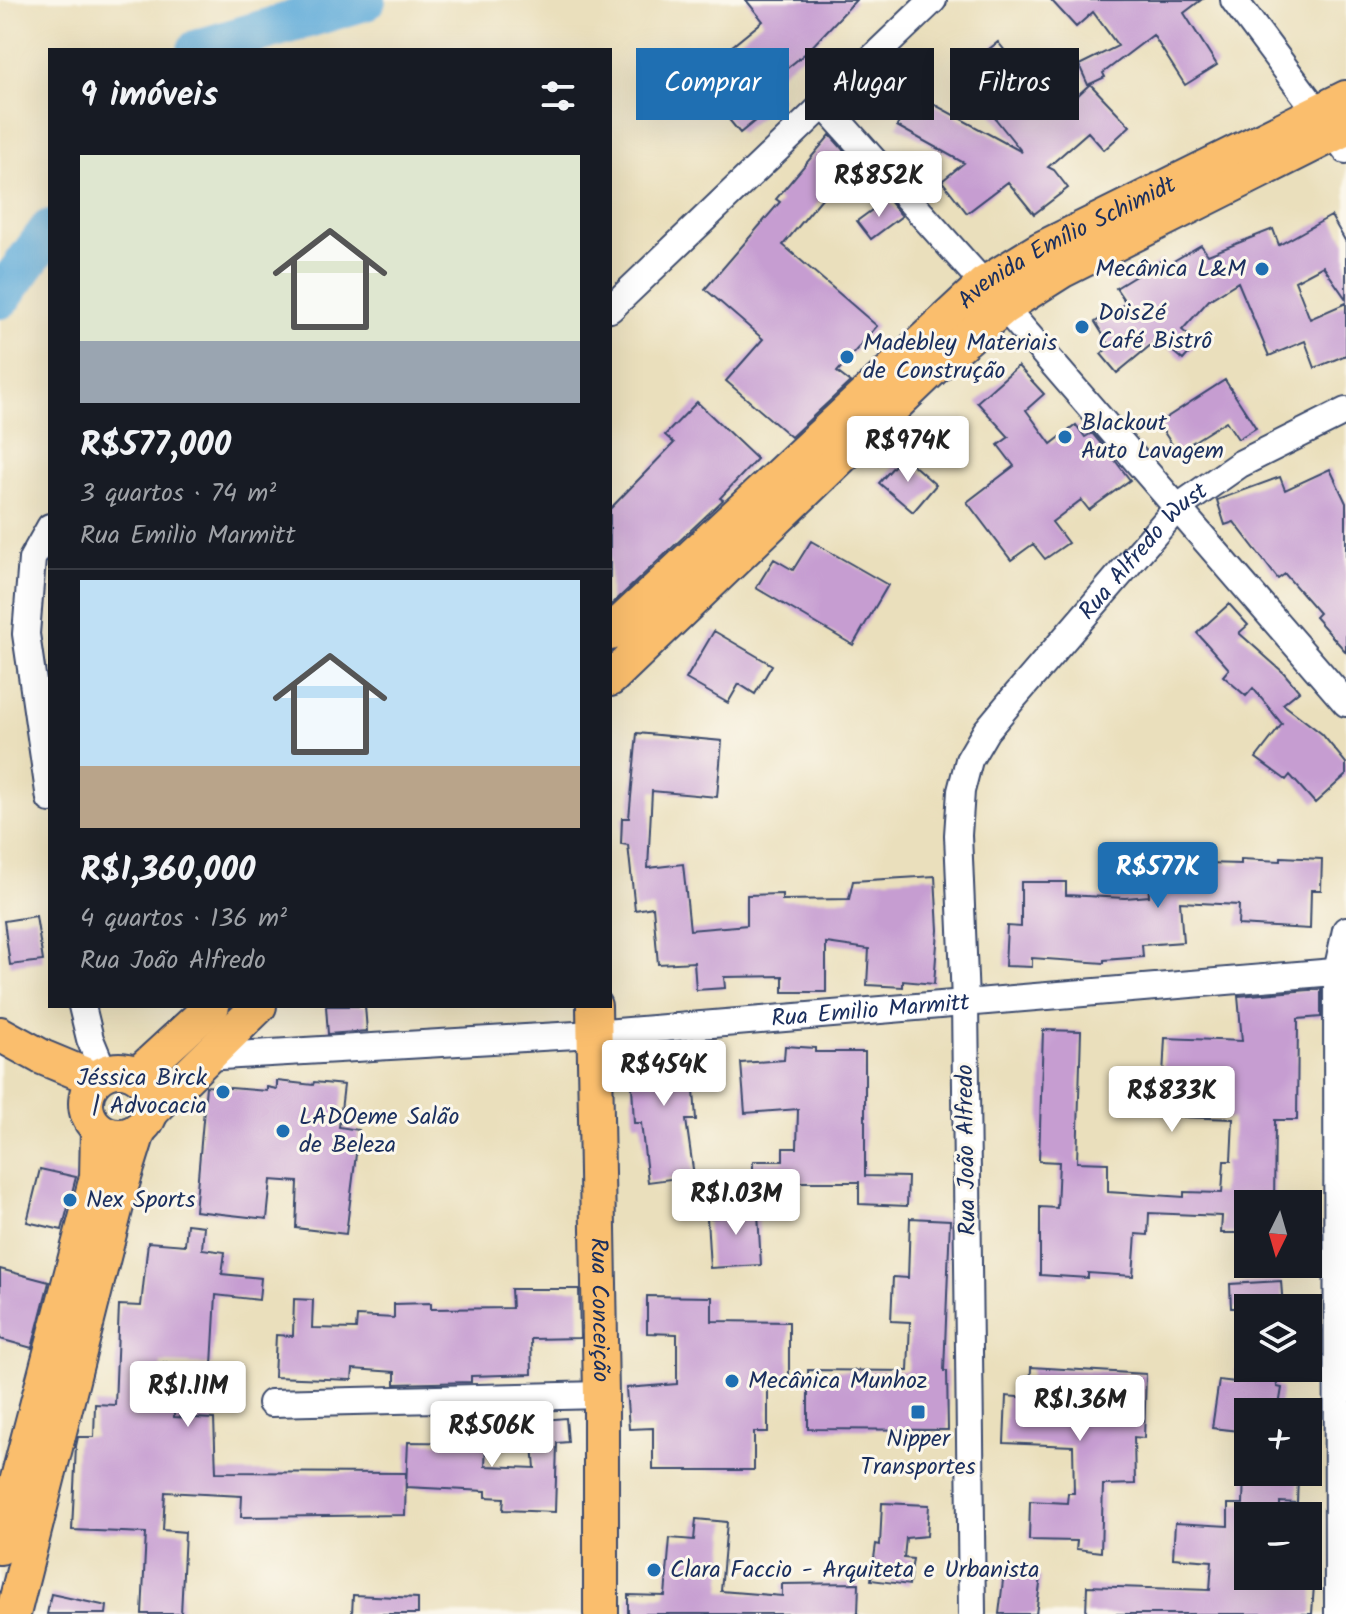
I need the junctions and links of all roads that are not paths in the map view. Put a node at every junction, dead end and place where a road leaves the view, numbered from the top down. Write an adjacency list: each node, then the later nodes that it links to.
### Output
1 (933, 0): 3 (street)
2 (1234, 0): 6 (street)
3 (883, 48)
4 (808, 120): 8 (street)
5 (837, 120): 7 (street)
6 (1338, 125): 7 (main road, Avenida Emílio Schimidt)
7 (993, 296): 10 (street); 12 (main road, Avenida Emílio Schimidt); 13 (main road, Avenida Emílio Schimidt)
8 (612, 307)
9 (1346, 411): 10 (street, Rua Alfredo Wust)
10 (1177, 508): 14 (street, Rua Alfredo Wust); 15 (street)
11 (48, 531): 16 (street)
12 (612, 631)
13 (612, 677)
14 (1011, 701): 19 (street, Rua João Alfredo)
15 (1346, 703)
16 (48, 785)
17 (1346, 930): 18 (street)
18 (1341, 972): 19 (street, Rua Emilio Marmitt); 34 (street)
19 (965, 1001): 23 (street, Rua Emilio Marmitt); 33 (street, Rua João Alfredo)
20 (82, 1008): 26 (street)
21 (209, 1008): 26 (main road)
22 (257, 1008): 25 (main road)
23 (593, 1020): 25 (street, Rua Emilio Marmitt); 28 (main road, Rua Conceição)
24 (23, 1047): 26 (main road)
25 (204, 1057): 27 (main road)
26 (104, 1091): 27 (main road); 27 (main road); 30 (main road)
27 (145, 1120): 31 (main road)
28 (601, 1395): 29 (street); 32 (main road, Rua Conceição)
29 (271, 1403)
30 (0, 1547)
31 (13, 1614)
32 (601, 1614)
33 (972, 1614)
34 (1338, 1614)

